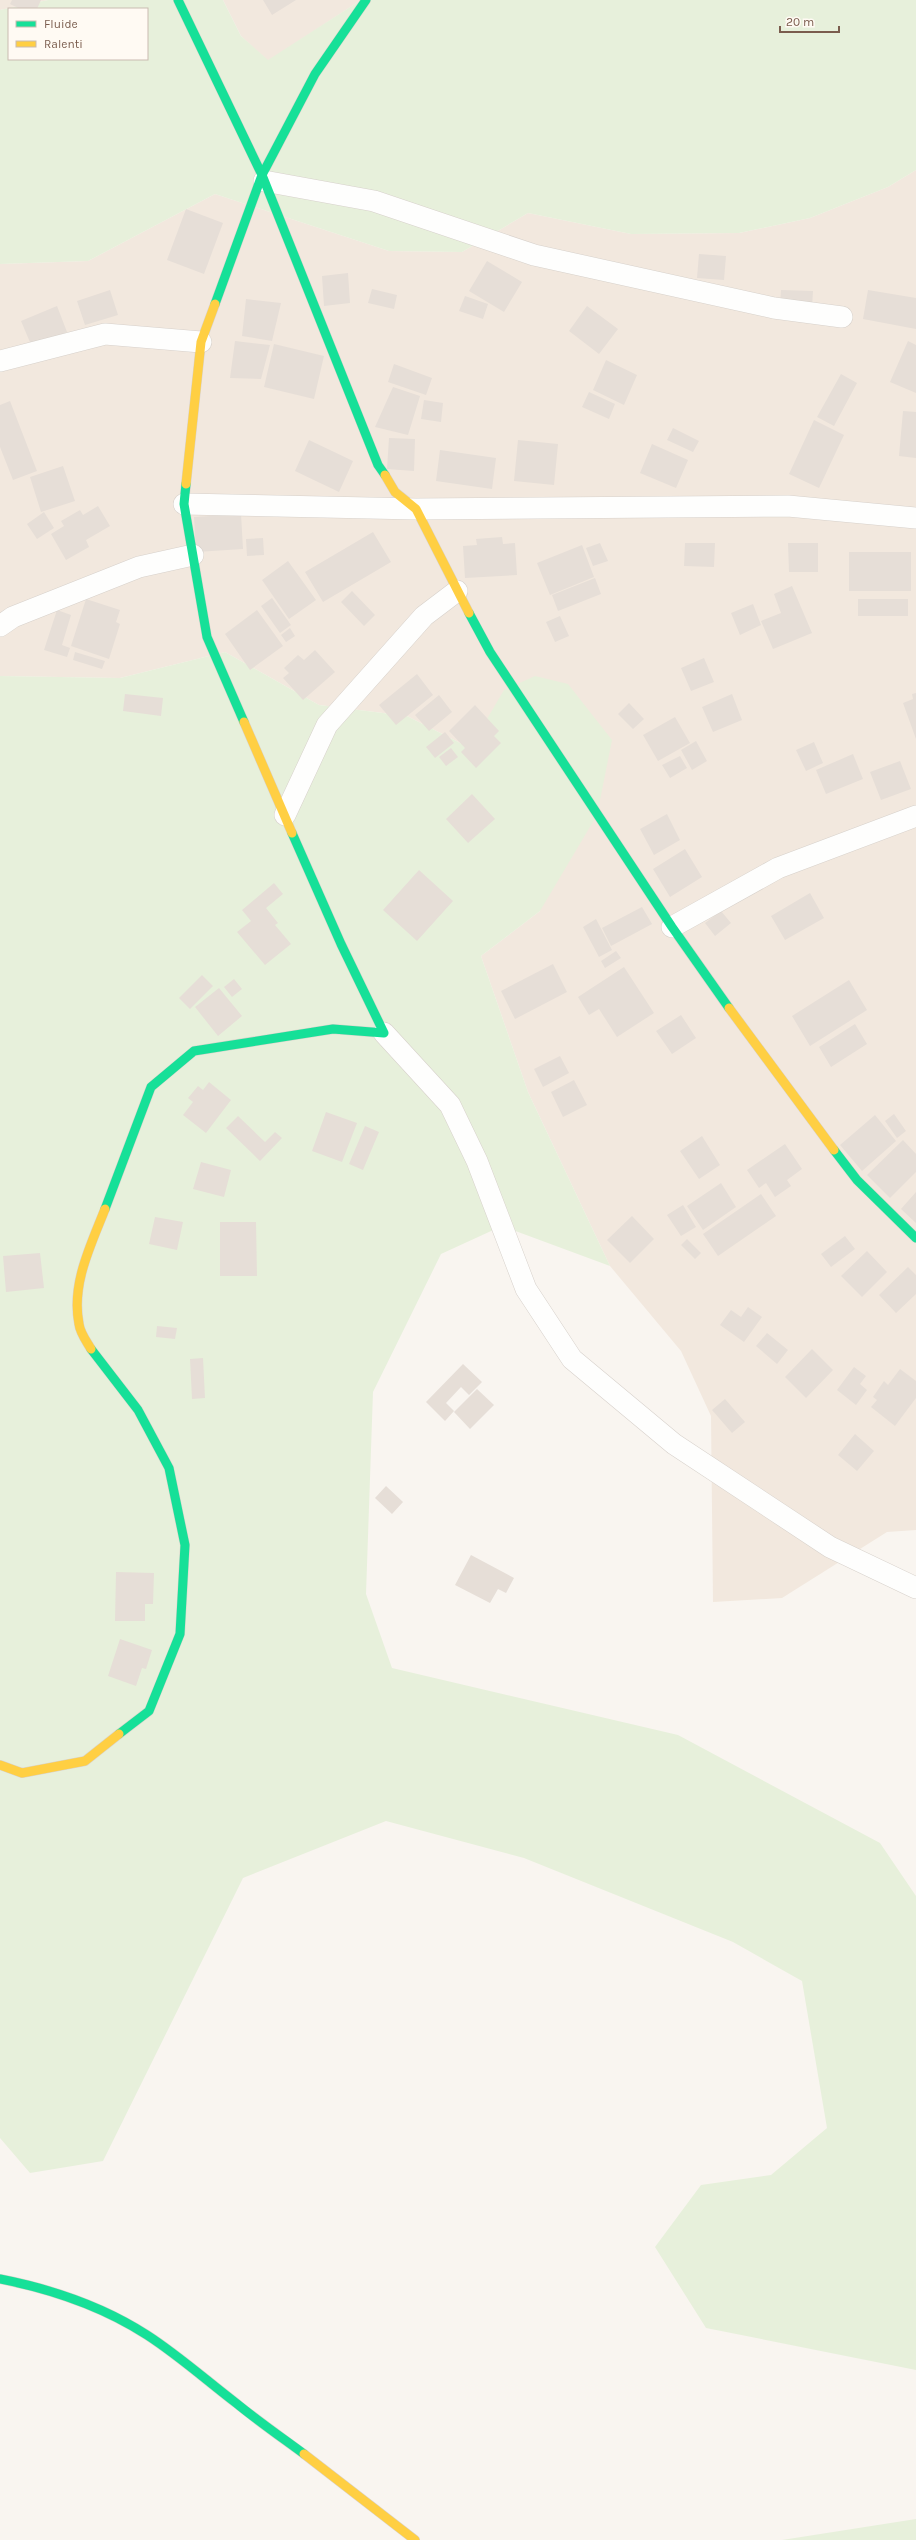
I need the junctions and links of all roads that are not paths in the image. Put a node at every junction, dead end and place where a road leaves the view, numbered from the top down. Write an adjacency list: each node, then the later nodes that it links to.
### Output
1 (178, 0): 3 (street)
2 (366, 0): 3 (street)
3 (263, 178): 4 (street); 5 (street); 8 (street)
4 (842, 316)
5 (201, 342): 6 (street); 7 (street)
6 (0, 361)
7 (184, 504): 8 (street); 10 (street)
8 (416, 509): 9 (street); 11 (street)
9 (916, 518)
10 (193, 555): 12 (street); 13 (street)
11 (456, 591): 13 (street); 15 (street)
12 (0, 626)
13 (285, 815): 16 (street)
14 (916, 816): 15 (street)
15 (672, 927): 17 (street)
16 (384, 1033): 18 (street); 19 (street)
17 (916, 1238)
18 (916, 1588)
19 (0, 1765)
20 (0, 2279): 21 (street)
21 (415, 2540)

